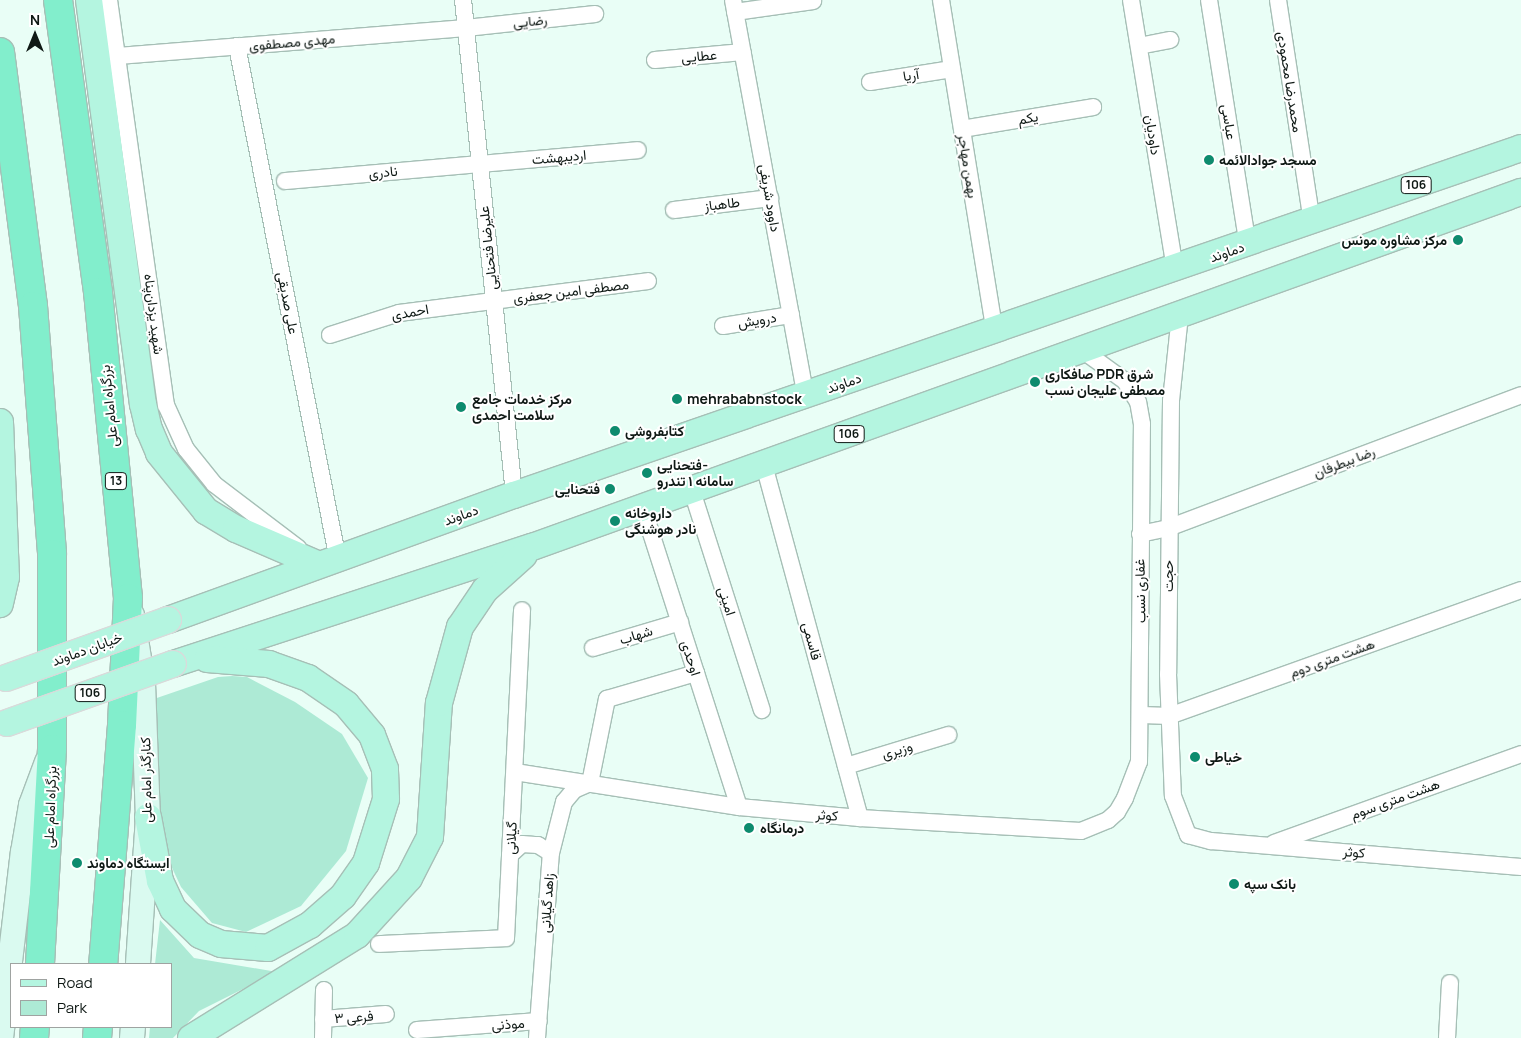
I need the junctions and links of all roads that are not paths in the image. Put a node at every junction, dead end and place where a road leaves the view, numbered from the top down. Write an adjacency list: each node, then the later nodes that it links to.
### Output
1 (58, 0): 54 (highway, بزرگراه امام علی / 13)
2 (89, 0): 52 (main road)
3 (110, 0): 18 (street, شهید یزدان‌پناه)
4 (463, 0): 12 (street, علیرضا فتحنایی)
5 (1131, 0): 15 (street, داودیان)
6 (1209, 0): 32 (street, عباسی)
7 (1278, 0): 31 (street, محمدرضا محمودی)
8 (813, 1): 10 (street)
9 (944, 1): 20 (street, بهمن مهاجر)
10 (734, 6): 17 (street, داوود شریفی)
11 (595, 14): 12 (street, رضایی)
12 (466, 28): 14 (street, مهدی مصطفوی); 26 (street, علیرضا فتحنایی)
13 (1170, 40): 15 (street)
14 (238, 46): 18 (street, مهدی مصطفوی); 52 (street, علی صدیقی)
15 (1139, 46): 33 (street, داودیان)
16 (0, 52): 68 (highway, بزرگراه امام علی)
17 (742, 52): 19 (street, عطایی); 29 (street, داوود شریفی)
18 (118, 56): 52 (street, شهید یزدان‌پناه)
19 (655, 60)
20 (952, 69): 21 (street, آریا); 23 (street, بهمن مهاجر)
21 (870, 82)
22 (1093, 107): 23 (street, یکم)
23 (962, 129): 39 (street, بهمن مهاجر)
24 (1521, 148): 31 (main road, دماوند / 106)
25 (638, 150): 26 (street, اردیبهشت)
26 (480, 163): 27 (street, نادری); 35 (street, علیرضا فتحنایی)
27 (286, 181)
28 (1521, 192): 37 (main road, 106)
29 (770, 198): 30 (street, طاهباز); 36 (street, داوود شریفی)
30 (674, 210)
31 (1312, 223): 32 (main road, دماوند / 106)
32 (1248, 244): 33 (main road, دماوند / 106)
33 (1175, 270): 39 (main road, دماوند / 106)
34 (648, 281): 35 (street, مصطفی امین جعفری)
35 (494, 300): 40 (street, احمدی); 47 (street, علیرضا فتحنایی)
36 (791, 315): 38 (street, درویش); 43 (street, داوود شریفی)
37 (1180, 315): 41 (main road, 106); 49 (street, حجت)
38 (723, 326)
39 (995, 332): 43 (main road, دماوند / 106)
40 (330, 336)
41 (1082, 350): 45 (main road, 106); 50 (street, غفاری نسب)
42 (1521, 395): 49 (street, رضا بیطرفان)
43 (806, 396): 47 (main road, دماوند / 106)
44 (0, 422): 55 (main road)
45 (764, 465): 46 (main road, 106); 70 (street, قاسمی)
46 (692, 491): 48 (main road, 106); 63 (street, امینی)
47 (514, 495): 52 (main road, دماوند / 106)
48 (644, 508): 51 (main road, 106); 58 (street, اوحدی)
49 (1168, 528): 50 (street, رضا بیطرفان); 65 (street, حجت)
50 (1140, 534): 64 (street, غفاری نسب)
51 (532, 547): 60 (main road, 106); 93 (main road)
52 (329, 563): 57 (main road, دماوند / 106)
53 (1521, 590): 65 (street, هشت متری دوم)
54 (128, 598): 74 (main road, کنارگذر امام علی); 84 (highway, بزرگراه امام علی / 13)
55 (0, 604)
56 (522, 610): 71 (street, گیلانی)
57 (168, 620): 62 (main road, خیابان دماوند / 106, bridge)
58 (680, 622): 59 (street, شهاب); 61 (street, اوحدی)
59 (593, 648)
60 (180, 661): 66 (main road, 106, bridge); 74 (main road)
61 (696, 673): 72 (street); 73 (street, اوحدی)
62 (3, 679)
63 (762, 710)
64 (1142, 715): 65 (street, هشت متری دوم); 76 (street, غفاری نسب)
65 (1169, 716): 77 (street, حجت)
66 (4, 724)
67 (948, 735): 70 (street, وزیری)
68 (52, 749): 83 (highway, بزرگراه امام علی); 92 (main road)
69 (1521, 754): 78 (street, هشت متری سوم)
70 (846, 766): 75 (street, قاسمی)
71 (515, 772): 72 (street, کوثر); 80 (street, گیلانی)
72 (590, 783): 73 (street, کوثر); 79 (street, زاهد گیلانی)
73 (739, 807): 75 (street, کوثر)
74 (148, 817): 85 (main road, کنارگذر امام علی)
75 (860, 818): 76 (street, کوثر)
76 (1081, 831)
77 (1188, 835): 78 (street, کوثر)
78 (1269, 845): 81 (street, کوثر)
79 (551, 853): 80 (street); 90 (street, زاهد گیلانی)
80 (510, 855): 82 (street, گیلانی)
81 (1521, 866)
82 (379, 944)
83 (40, 963)
84 (103, 963)
85 (138, 963)
86 (1450, 983): 96 (street)
87 (324, 990): 89 (street)
88 (386, 1014): 89 (street, فرعی ۳)
89 (323, 1019): 94 (street)
90 (539, 1022): 91 (street, موذنی); 95 (street, زاهد گیلانی)
91 (417, 1030)
92 (1, 1038)
93 (191, 1038)
94 (323, 1038)
95 (537, 1038)
96 (1447, 1038)

